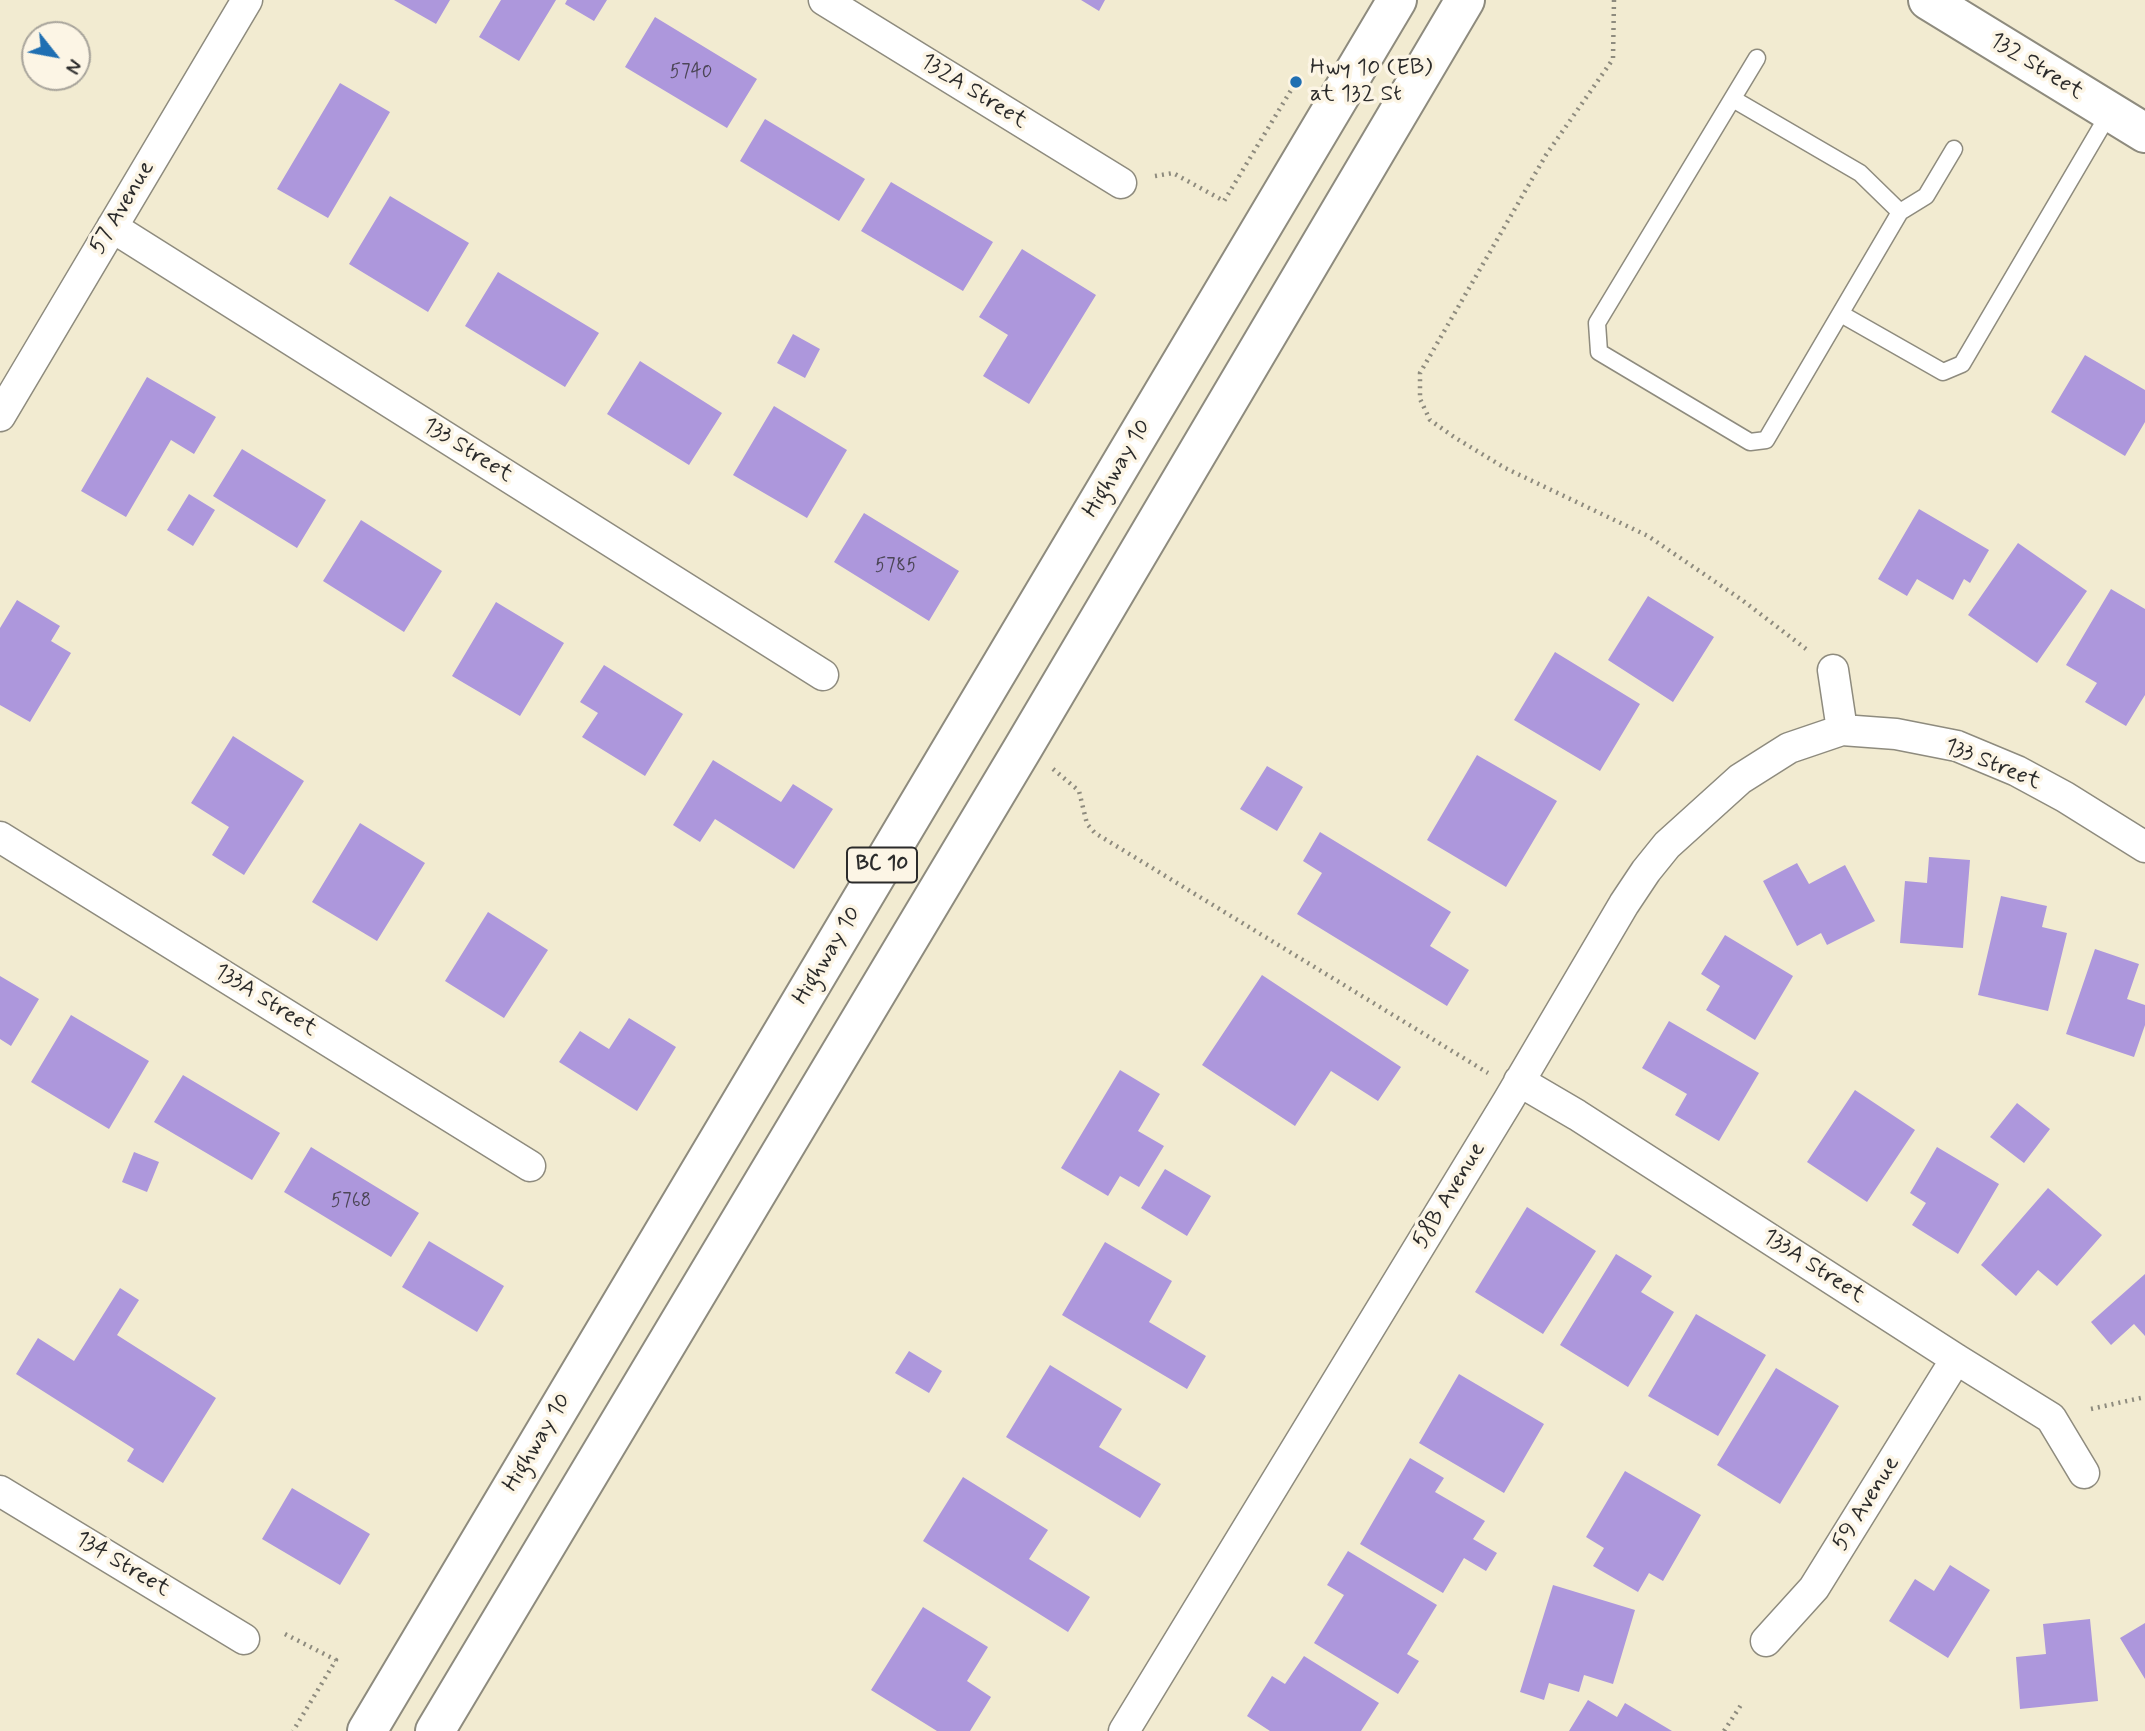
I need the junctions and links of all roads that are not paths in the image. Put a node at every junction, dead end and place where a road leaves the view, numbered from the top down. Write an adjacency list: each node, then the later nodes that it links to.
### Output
1 (247, 0): 13 (street, 57 Avenue)
2 (824, 0): 11 (street, 132A Street)
3 (1397, 0): 28 (main road, Highway 10 / BC 10)
4 (1465, 0): 29 (main road, BC 10)
5 (1928, 0): 8 (main road, 132 Street)
6 (1757, 58): 7 (lane)
7 (1732, 99): 12 (lane); 14 (lane)
8 (2110, 112): 9 (main road, 132 Street); 14 (lane)
9 (2145, 133)
10 (1954, 149): 12 (lane)
11 (1121, 183)
12 (1899, 212): 14 (lane)
13 (111, 227): 15 (street, 57 Avenue); 17 (street, 133 Street)
14 (1841, 314)
15 (0, 416)
16 (1833, 670): 18 (street)
17 (823, 675)
18 (1842, 730): 20 (street, 133 Street); 21 (street, 58B Avenue)
19 (0, 837): 22 (street, 133A Street)
20 (2145, 847)
21 (1507, 1079): 23 (street, 133A Street); 30 (street, 58B Avenue)
22 (530, 1166)
23 (1956, 1359): 24 (street, 133A Street); 27 (street, 59 Avenue)
24 (2084, 1473)
25 (0, 1491): 26 (street, 134 Street)
26 (244, 1639)
27 (1766, 1641)
28 (367, 1731)
29 (435, 1731)
30 (1124, 1731)

